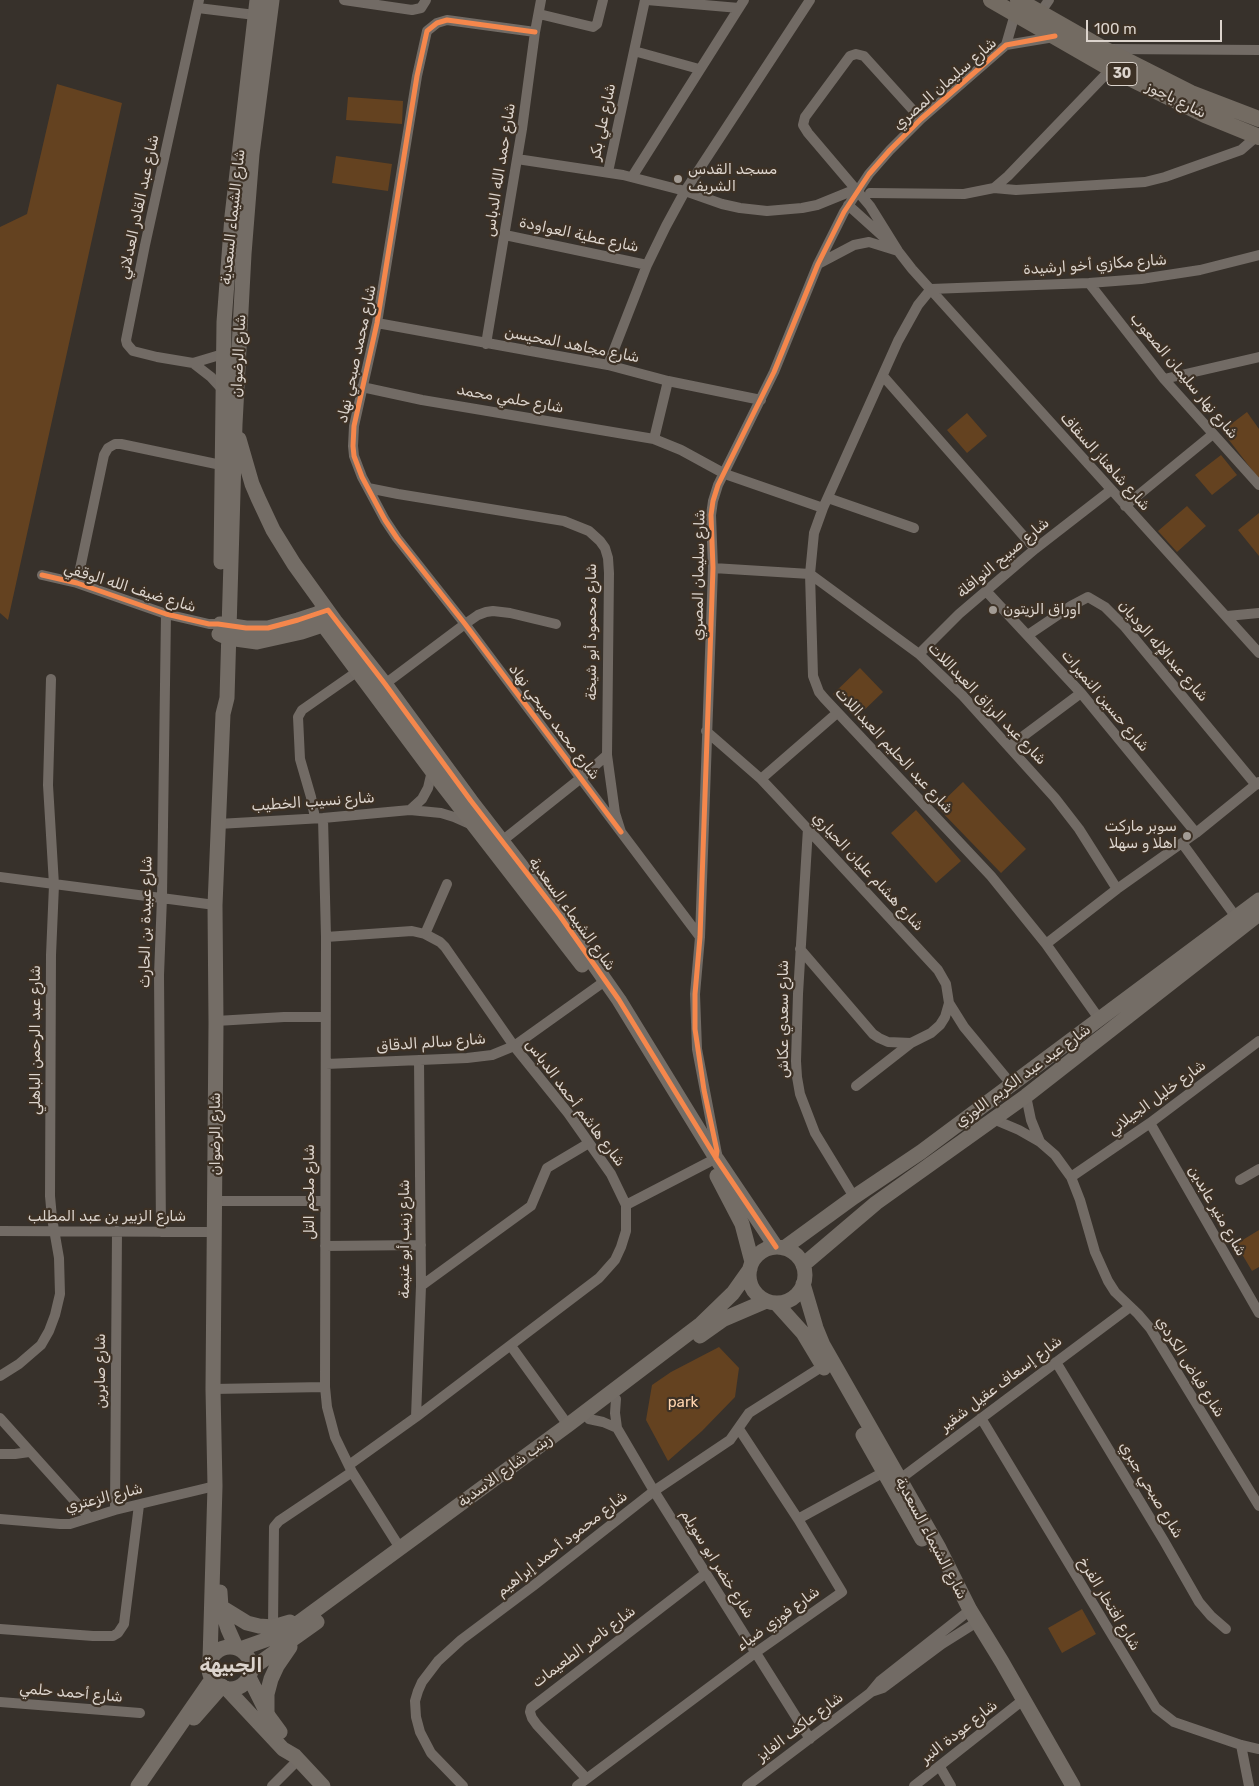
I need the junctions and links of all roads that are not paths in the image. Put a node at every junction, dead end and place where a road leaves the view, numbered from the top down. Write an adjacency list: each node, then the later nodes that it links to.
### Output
1 (272, 0): 37 (street, شارع الرضوان)
2 (344, 0): 3 (street)
3 (426, 0)
4 (542, 0): 14 (street, شارع حمد الله الدباس)
5 (603, 0): 14 (street)
6 (646, 0): 10 (street); 20 (street, شارع علي بكر)
7 (810, 0): 31 (street)
8 (991, 0): 13 (main road, شارع ياجوز / 30)
9 (199, 4): 12 (street, شارع عبد القادر العدلاني); 50 (street, شارع عبد القادر العدلاني)
10 (741, 4): 21 (street)
11 (1045, 6): 13 (main road, شارع ياجوز / 30); 18 (main road, شارع ياجوز / 30)
12 (256, 7): 36 (street, شارع الشيماء السعدية)
13 (1016, 7): 16 (main road, شارع ياجوز / 30); 17 (street, شارع سليمان المصري)
14 (539, 14): 15 (street, شارع حمد الله الدباس)
15 (535, 32): 26 (street, شارع حمد الله الدباس); 46 (street, شارع محمد صبحي نهاد)
16 (1055, 36): 17 (street, شارع سليمان المصري); 22 (main road, شارع ياجوز / 30)
17 (1006, 45): 24 (street, شارع سليمان المصري)
18 (1104, 49): 19 (street); 23 (main road, شارع ياجوز / 30)
19 (1259, 50)
20 (634, 51): 21 (street); 27 (street, شارع علي بكر)
21 (699, 69): 29 (street)
22 (1111, 69): 25 (main road, شارع ياجوز / 30); 30 (street)
23 (1259, 119)
24 (921, 120): 28 (street, شارع سليمان المصري); 32 (street)
25 (1258, 136): 30 (street)
26 (517, 159): 27 (street); 38 (street, شارع حمد الله الدباس)
27 (608, 172): 29 (street, شارع علي بكر)
28 (869, 174): 32 (street, شارع سليمان المصري); 33 (street)
29 (632, 177): 31 (street, شارع علي بكر)
30 (994, 188): 33 (street)
31 (685, 191): 32 (street, شارع علي بكر); 43 (street)
32 (857, 192): 34 (street, شارع سليمان المصري); 35 (street)
33 (870, 193): 35 (street)
34 (848, 205): 39 (street); 42 (street, شارع سليمان المصري)
35 (870, 206): 39 (street)
36 (232, 216): 37 (street); 40 (street, شارع الشيماء السعدية)
37 (248, 216): 40 (street, شارع الرضوان)
38 (504, 235): 43 (street, شارع عطية العواودة); 47 (street, شارع حمد الله الدباس)
39 (898, 250): 42 (street); 45 (street)
40 (236, 254): 48 (street, شارع الشيماء السعدية); 58 (street, شارع الرضوان)
41 (1259, 255): 44 (street, شارع مكازي أخو ارشيدة)
42 (818, 264): 57 (street, شارع سليمان المصري)
43 (647, 265): 51 (street)
44 (1089, 283): 45 (street, شارع مكازي أخو ارشيدة); 53 (street, شارع نهار سليمان الصعوب)
45 (931, 289): 52 (street, شارع عبد الحليم العبداللات); 65 (street, شارع شاهناز السقاف)
46 (377, 323): 47 (street, شارع مجاهد المحيسن); 55 (street, شارع محمد صبحي نهاد)
47 (486, 344): 51 (street, شارع مجاهد المحيسن)
48 (223, 354): 50 (street, شارع عبد القادر العدلاني); 56 (street, شارع الشيماء السعدية)
49 (1259, 357): 53 (street)
50 (193, 363): 56 (street, شارع عبد القادر العدلاني)
51 (608, 366): 54 (street, شارع مجاهد المحيسن)
52 (883, 376): 66 (street, شارع عبد الحليم العبداللات); 70 (street)
53 (1164, 379): 59 (street, شارع نهار سليمان الصعوب)
54 (668, 381): 57 (street, شارع مجاهد المحيسن); 60 (street)
55 (362, 387): 60 (street, شارع حلمي محمد); 64 (street, شارع محمد صبحي نهاد)
56 (222, 390): 61 (street, شارع الشيماء السعدية)
57 (761, 400): 62 (street, شارع سليمان المصري)
58 (235, 424): 79 (street); 82 (street, شارع الرضوان)
59 (1213, 434): 63 (street, شارع نهار سليمان الصعوب); 67 (street)
60 (654, 439): 62 (street, شارع حلمي محمد)
61 (221, 465): 74 (street); 82 (street, شارع الرضوان)
62 (725, 474): 68 (street, شارع حلمي محمد); 71 (street, شارع سليمان المصري)
63 (1259, 485)
64 (368, 488): 80 (street, شارع محمد صبحي نهاد); 93 (street, شارع محمود أبو شيخة)
65 (1111, 490): 67 (street, شارع شاهناز السقاف); 70 (street, شارع صبيح النوافلة)
66 (828, 498): 68 (street, شارع عبد الحليم العبداللات); 69 (street)
67 (1125, 506): 78 (street, شارع شاهناز السقاف)
68 (823, 508): 72 (street, شارع عبد الحليم العبداللات)
69 (914, 528)
70 (1035, 549): 75 (street, شارع صبيح النوافلة)
71 (713, 568): 72 (street); 91 (street, شارع سليمان المصري)
72 (810, 574): 85 (street, شارع عبد الرزاق العبداللات); 90 (street, شارع عبد الحليم العبداللات)
73 (42, 575): 74 (street, شارع ضيف الله الوقفي)
74 (77, 583): 77 (street, شارع ضيف الله الوقفي)
75 (987, 592): 83 (street, شارع حسين النميرات); 85 (street, شارع صبيح النوافلة)
76 (1259, 613): 78 (street)
77 (166, 614): 82 (street, شارع ضيف الله الوقفي); 111 (street, شارع عبيدة بن الحارث)
78 (1227, 616): 84 (street, شارع شاهناز السقاف)
79 (326, 618): 82 (street, شارع ضيف الله الوقفي); 86 (street, شارع الشيماء السعدية); 88 (street, شارع الشيماء السعدية)
80 (465, 624): 81 (street); 88 (street); 95 (street, شارع محمد صبحي نهاد)
81 (556, 624)
82 (220, 629): 100 (street, شارع الرضوان)
83 (1028, 635): 89 (street, شارع حسين النميرات); 97 (street, شارع عبدالإله الوديان)
84 (1259, 653)
85 (919, 654): 92 (street, شارع عبد الرزاق العبداللات)
86 (358, 671): 94 (street, شارع الشيماء السعدية); 99 (street, شارع ملحم التل)
87 (51, 679): 109 (street, شارع عبد الرحمن الباهلي)
88 (385, 684): 105 (street, شارع الشيماء السعدية)
89 (1081, 693): 92 (street); 104 (street, شارع حسين النميرات)
90 (837, 713): 96 (street); 119 (street, شارع عبد الحليم العبداللات)
91 (706, 731): 96 (street, شارع هشام عليان الحياري); 118 (street, شارع سليمان المصري)
92 (1010, 746): 110 (street, شارع عبد الرزاق العبداللات)
93 (607, 755): 95 (street); 103 (street, شارع محمود أبو شيخة)
94 (432, 771): 98 (street); 101 (street, شارع الشيماء السعدية)
95 (581, 778): 103 (street, شارع محمد صبحي نهاد); 105 (street)
96 (761, 779): 102 (street, شارع هشام عليان الحياري)
97 (1257, 783): 104 (street)
98 (410, 810): 99 (street, شارع نسيب الخطيب); 101 (street, شارع نسيب الخطيب)
99 (319, 818): 100 (street, شارع نسيب الخطيب); 117 (street, شارع ملحم التل)
100 (218, 824): 113 (street, شارع الرضوان)
101 (475, 827): 121 (street, شارع الشيماء السعدية)
102 (808, 828): 120 (street, شارع سعدي عكاش); 122 (street, شارع هشام عليان الحياري)
103 (621, 832): 118 (street, شارع محمود أبو شيخة)
104 (1196, 833): 106 (street)
105 (502, 840): 121 (street, شارع الشيماء السعدية)
106 (1182, 843): 110 (street); 115 (street)
107 (0, 877): 109 (street)
108 (447, 884): 116 (street)
109 (54, 885): 111 (street); 148 (street, شارع عبد الرحمن الباهلي)
110 (1116, 889): 119 (street)
111 (162, 897): 113 (street); 149 (street, شارع عبيدة بن الحارث)
112 (1259, 900): 115 (street, شارع عيد عبد الكريم اللوزي)
113 (215, 905): 125 (street, شارع الرضوان)
114 (1259, 914): 133 (street, شارع عيد عبد الكريم اللوزي)
115 (1236, 917): 124 (street, شارع عيد عبد الكريم اللوزي)
116 (425, 934): 117 (street, شارع هاشم أحمد الدباس); 128 (street, شارع هاشم أحمد الدباس)
117 (326, 937): 123 (street, شارع ملحم التل)
118 (700, 938): 138 (street, شارع سليمان المصري)
119 (1046, 944): 124 (street, شارع عبد الحليم العبداللات)
120 (800, 948): 126 (street); 142 (street, شارع سعدي عكاش)
121 (602, 983): 128 (street, شارع سالم الدقاق); 138 (street, شارع الشيماء السعدية)
122 (949, 1004): 126 (street); 131 (street)
123 (326, 1017): 125 (street); 130 (street, شارع ملحم التل)
124 (1100, 1020): 131 (street, شارع عيد عبد الكريم اللوزي)
125 (216, 1021): 144 (street, شارع الرضوان)
126 (911, 1043): 132 (street)
127 (1258, 1045): 135 (street, شارع خليل الجيلاني)
128 (514, 1046): 129 (street, شارع سالم الدقاق); 137 (street, شارع هاشم أحمد الدباس)
129 (419, 1060): 130 (street, شارع سالم الدقاق); 151 (street, شارع زينب أبو غنيمة)
130 (326, 1064): 143 (street, شارع ملحم التل)
131 (1012, 1085): 142 (street, شارع عيد عبد الكريم اللوزي)
132 (856, 1086)
133 (1026, 1096): 134 (street, شارع عيد عبد الكريم اللوزي); 136 (street, شارع فياض الكردي)
134 (993, 1119): 136 (street, شارع فياض الكردي); 155 (street, شارع عيد عبد الكريم اللوزي)
135 (1150, 1123): 140 (street, شارع خليل الجيلاني); 160 (street, شارع منير عابدين)
136 (1040, 1142): 140 (street, شارع فياض الكردي)
137 (589, 1143): 145 (street, شارع هاشم أحمد الدباس); 157 (street)
138 (712, 1160): 145 (street); 153 (street, شارع الشيماء السعدية); 154 (street, شارع الشيماء السعدية)
139 (1259, 1170): 141 (street)
140 (1071, 1178): 159 (street, شارع فياض الكردي)
141 (1240, 1180)
142 (854, 1197): 153 (street, شارع عيد عبد الكريم اللوزي)
143 (324, 1200): 144 (street); 152 (street, شارع ملحم التل)
144 (215, 1201): 150 (street, شارع الرضوان)
145 (626, 1205): 161 (street, شارع هاشم أحمد الدباس)
146 (0, 1231): 148 (street, شارع الزبير بن عبد المطلب)
147 (117, 1231): 148 (street, شارع الزبير بن عبد المطلب); 149 (street, شارع الزبير بن عبد المطلب); 183 (street, شارع صابرين)
148 (55, 1232): 164 (street, شارع عبد الرحمن الباهلي)
149 (161, 1232): 150 (street, شارع الزبير بن عبد المطلب)
150 (215, 1232): 166 (street, شارع الرضوان)
151 (420, 1245): 152 (street); 157 (street, شارع زينب أبو غنيمة)
152 (324, 1246): 165 (street, شارع ملحم التل)
153 (780, 1248): 154 (street); 155 (street)
154 (751, 1265): 158 (street); 172 (street, زينب شارع الاسدية)
155 (803, 1266): 156 (street)
156 (803, 1284): 158 (street); 178 (street, شارع الشيماء السعدية)
157 (421, 1286): 168 (street, شارع زينب أبو غنيمة)
158 (771, 1302): 163 (street, شارع الشيماء السعدية); 167 (street, زينب شارع الاسدية)
159 (1130, 1308): 162 (street, شارع إسعاف عقيل شقير); 182 (street, شارع فياض الكردي)
160 (1259, 1313)
161 (511, 1346): 168 (street, شارع هاشم أحمد الدباس); 172 (street)
162 (1056, 1362): 170 (street, شارع إسعاف عقيل شقير); 195 (street, شارع صبحي جبري)
163 (823, 1366): 174 (street, شارع محمود أحمد إبراهيم); 178 (street, شارع الشيماء السعدية)
164 (0, 1376)
165 (325, 1387): 166 (street); 177 (street, شارع ملحم التل)
166 (213, 1389): 179 (street, شارع الرضوان)
167 (616, 1399): 171 (street, زينب شارع الاسدية); 173 (street, شارع خضر ابو سويلم)
168 (416, 1417): 177 (street, شارع هاشم أحمد الدباس)
169 (0, 1418): 175 (street)
170 (981, 1418): 178 (street, شارع إسعاف عقيل شقير); 207 (street, شارع افتخار الفرخ)
171 (589, 1419): 173 (street); 196 (street, زينب شارع الاسدية)
172 (568, 1424): 187 (street, زينب شارع الاسدية)
173 (617, 1428): 180 (street, شارع خضر ابو سويلم)
174 (739, 1430): 180 (street, شارع محمود أحمد إبراهيم); 186 (street, شارع فوزي ضياء)
175 (29, 1452): 176 (street); 184 (street)
176 (0, 1454)
177 (350, 1468): 187 (street, شارع ملحم التل); 193 (street, شارع هاشم أحمد الدباس)
178 (892, 1479): 186 (street, شارع إسعاف عقيل شقير); 192 (street, شارع الشيماء السعدية)
179 (215, 1486): 181 (street, شارع الزعتري); 188 (street, شارع الرضوان)
180 (654, 1491): 189 (street, شارع خضر ابو سويلم); 216 (street, شارع محمود أحمد إبراهيم)
181 (138, 1505): 183 (street, شارع الزعتري); 194 (street)
182 (1259, 1506)
183 (115, 1510): 184 (street, شارع الزعتري)
184 (89, 1517): 185 (street, شارع الزعتري)
185 (0, 1518)
186 (798, 1520): 198 (street, شارع فوزي ضياء)
187 (400, 1548): 191 (street, زينب شارع الاسدية)
188 (214, 1554): 190 (street, شارع الرضوان); 199 (street, شارع الرضوان)
189 (706, 1573): 198 (street, شارع خضر ابو سويلم); 211 (street, شارع ناصر الطعيمات)
190 (221, 1607): 193 (street); 197 (street, شارع الرضوان)
191 (308, 1616): 193 (street); 197 (street, زينب شارع الاسدية)
192 (969, 1619): 203 (street, شارع الشيماء السعدية); 206 (street, شارع عاكف الفايز)
193 (274, 1626)
194 (0, 1628)
195 (1226, 1629)
196 (298, 1636): 200 (street, زينب شارع الاسدية); 205 (street)
197 (238, 1648): 199 (street); 200 (street)
198 (755, 1654): 206 (street, شارع خضر ابو سويلم); 211 (street, شارع فوزي ضياء)
199 (210, 1660): 201 (street)
200 (250, 1673): 201 (street); 205 (street)
201 (220, 1684): 209 (street); 212 (street); 213 (street)
202 (0, 1702): 204 (street, شارع أحمد حلمي)
203 (1019, 1703): 210 (street, شارع عودة النبر); 221 (street, شارع الشيماء السعدية); 222 (street, شارع الشيماء السعدية)
204 (140, 1713)
205 (269, 1717): 209 (street)
206 (810, 1739): 218 (street, شارع عاكف الفايز)
207 (1241, 1745): 208 (street, شارع افتخار الفرخ); 223 (street)
208 (1259, 1749)
209 (297, 1758): 214 (street); 215 (street)
210 (940, 1767): 219 (street, شارع عودة النبر); 220 (street)
211 (586, 1778): 217 (street, شارع فوزي ضياء)
212 (138, 1786)
213 (145, 1786)
214 (272, 1786)
215 (323, 1786)
216 (463, 1786)
217 (577, 1786)
218 (747, 1786)
219 (914, 1786)
220 (951, 1786)
221 (1062, 1786)
222 (1073, 1786)
223 (1249, 1786)

